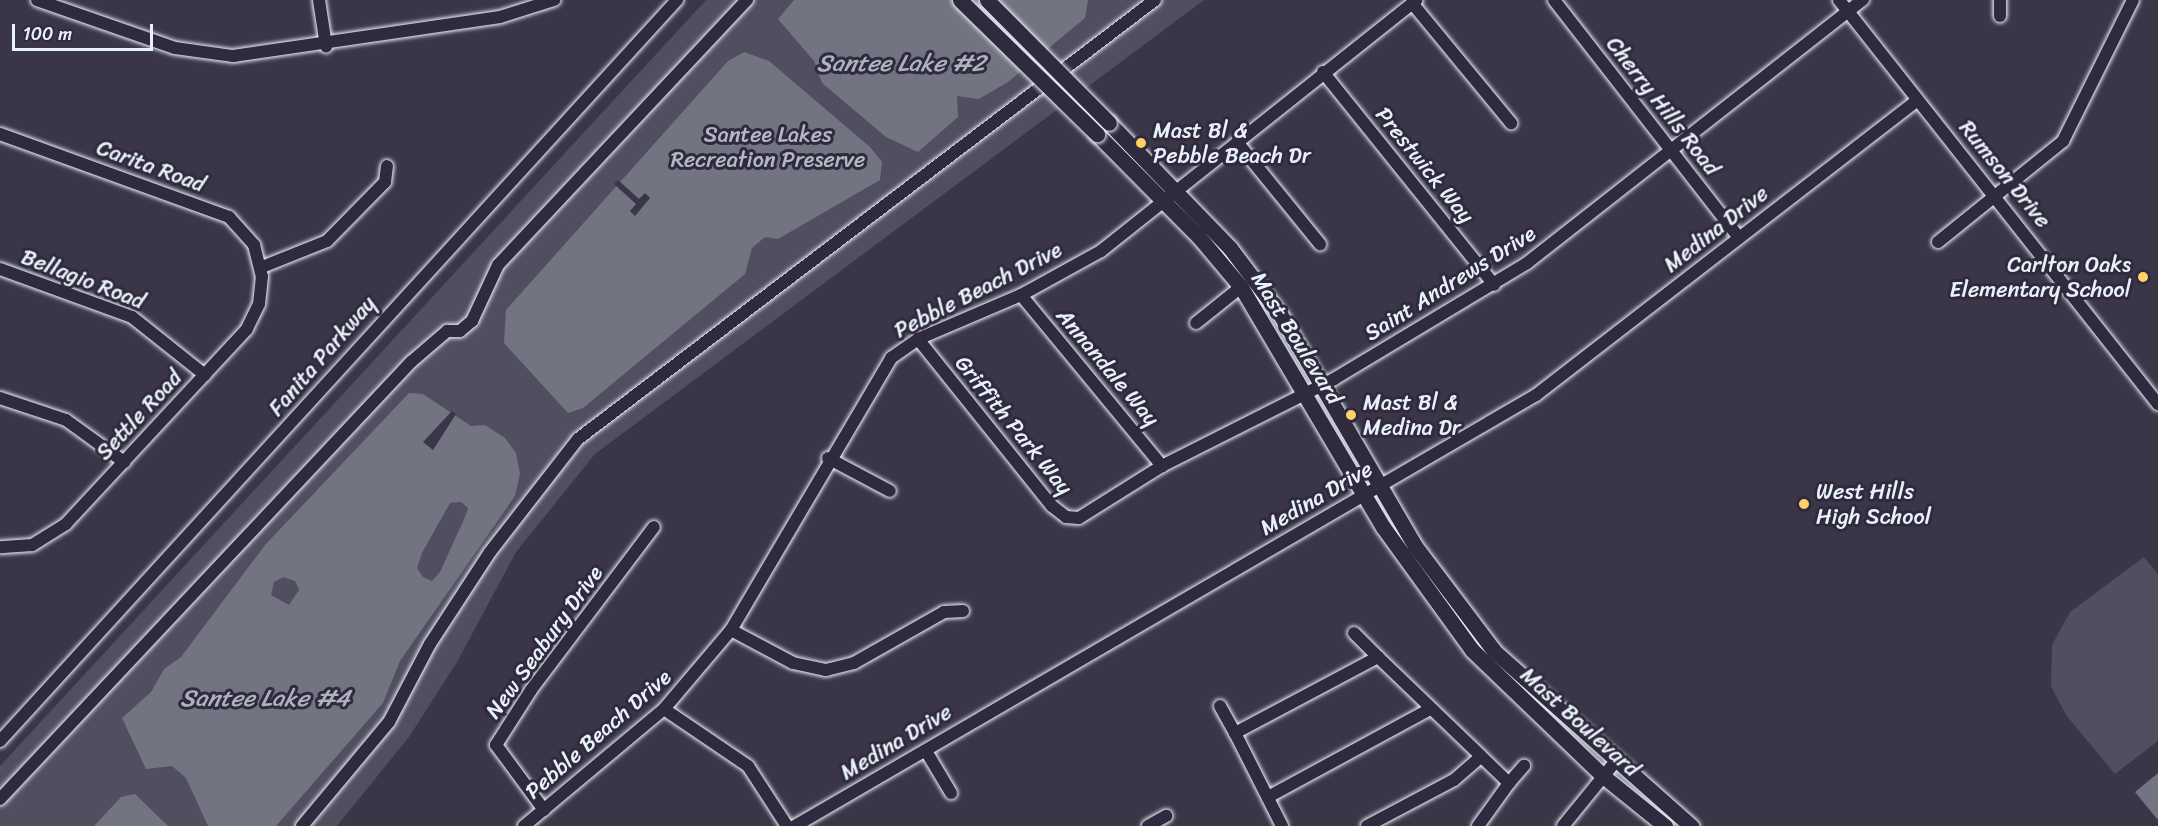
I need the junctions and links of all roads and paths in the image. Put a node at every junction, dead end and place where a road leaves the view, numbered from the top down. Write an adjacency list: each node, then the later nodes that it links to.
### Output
1 (37, 0): 17 (street)
2 (319, 0): 17 (street)
3 (554, 0): 17 (street)
4 (677, 0): 60 (street, Fanita Parkway)
5 (747, 0): 69 (street)
6 (960, 0): 27 (main road, Mast Boulevard, bridge)
7 (987, 0): 25 (main road, Mast Boulevard, bridge)
8 (1155, 0): 72 (street)
9 (1554, 0): 23 (street, Cherry Hills Road)
10 (1839, 0): 15 (street, Rumson Drive)
11 (1863, 0): 15 (street, Saint Andrews Drive)
12 (2000, 0): 16 (street)
13 (2133, 0): 26 (street)
14 (1414, 2): 18 (street, Pebble Beach Drive); 20 (street)
15 (1848, 12): 19 (street, Rumson Drive); 23 (street, Saint Andrews Drive)
16 (2000, 15)
17 (326, 46)
18 (1323, 72): 22 (street, Pebble Beach Drive); 33 (street, Prestwick Way)
19 (1917, 100): 26 (street, Rumson Drive); 28 (street, Medina Drive)
20 (1511, 123)
21 (0, 134): 31 (street, Carita Road)
22 (1237, 142): 25 (street, Pebble Beach Drive); 30 (street)
23 (1670, 150): 28 (street, Cherry Hills Road); 33 (street, Saint Andrews Drive)
24 (387, 166): 31 (street)
25 (1178, 192): 27 (street, Pebble Beach Drive); 39 (main road, Mast Boulevard)
26 (1996, 195): 29 (street); 42 (street, Rumson Drive)
27 (1165, 202): 34 (main road, Mast Boulevard); 35 (street, Pebble Beach Drive)
28 (1739, 238): 46 (street, Medina Drive)
29 (1938, 242)
30 (1320, 244)
31 (262, 267): 38 (street, Settle Road)
32 (0, 269): 38 (street, Bellagio Road)
33 (1494, 285): 39 (street, Saint Andrews Drive)
34 (1241, 287): 36 (street); 40 (main road, Mast Boulevard)
35 (1022, 296): 37 (street, Pebble Beach Drive); 45 (street, Annandale Way)
36 (1196, 323)
37 (918, 339): 43 (street, Pebble Beach Drive); 49 (street, Griffith Park Way)
38 (205, 375): 44 (street, Settle Road)
39 (1321, 385): 40 (street, Saint Andrews Drive); 46 (main road, Mast Boulevard)
40 (1305, 390): 45 (street, Saint Andrews Drive); 48 (main road, Mast Boulevard)
41 (0, 398): 44 (street)
42 (2158, 404)
43 (828, 458): 47 (street); 53 (street, Pebble Beach Drive)
44 (124, 462): 51 (street, Settle Road)
45 (1162, 466): 49 (street, Saint Andrews Drive)
46 (1379, 486): 48 (street, Medina Drive); 63 (main road, Mast Boulevard)
47 (890, 491)
48 (1364, 495): 61 (street, Medina Drive); 65 (main road, Mast Boulevard)
49 (1087, 513)
50 (654, 527): 70 (street, New Seabury Drive)
51 (1, 552)
52 (963, 611): 53 (street)
53 (731, 630): 57 (street, Pebble Beach Drive)
54 (1354, 633): 55 (street)
55 (1378, 657): 58 (street); 59 (street)
56 (1220, 706): 59 (street)
57 (664, 709): 70 (street, Pebble Beach Drive); 74 (street)
58 (1430, 709): 62 (street); 68 (street)
59 (1235, 733): 68 (street)
60 (0, 741)
61 (926, 751): 67 (street); 75 (street, Medina Drive)
62 (1480, 757): 66 (street); 78 (street)
63 (1615, 762): 65 (street); 82 (main road, Mast Boulevard)
64 (1524, 766): 66 (street)
65 (1603, 776): 80 (street); 81 (main road, Mast Boulevard)
66 (1509, 783): 79 (street)
67 (951, 793)
68 (1268, 797): 77 (street)
69 (0, 799)
70 (544, 810): 73 (street, Pebble Beach Drive)
71 (1166, 816): 76 (street)
72 (302, 826)
73 (525, 826)
74 (787, 826)
75 (795, 826)
76 (1148, 826)
77 (1282, 826)
78 (1367, 826)
79 (1478, 826)
80 (1563, 826)
81 (1665, 826)
82 (1691, 826)

